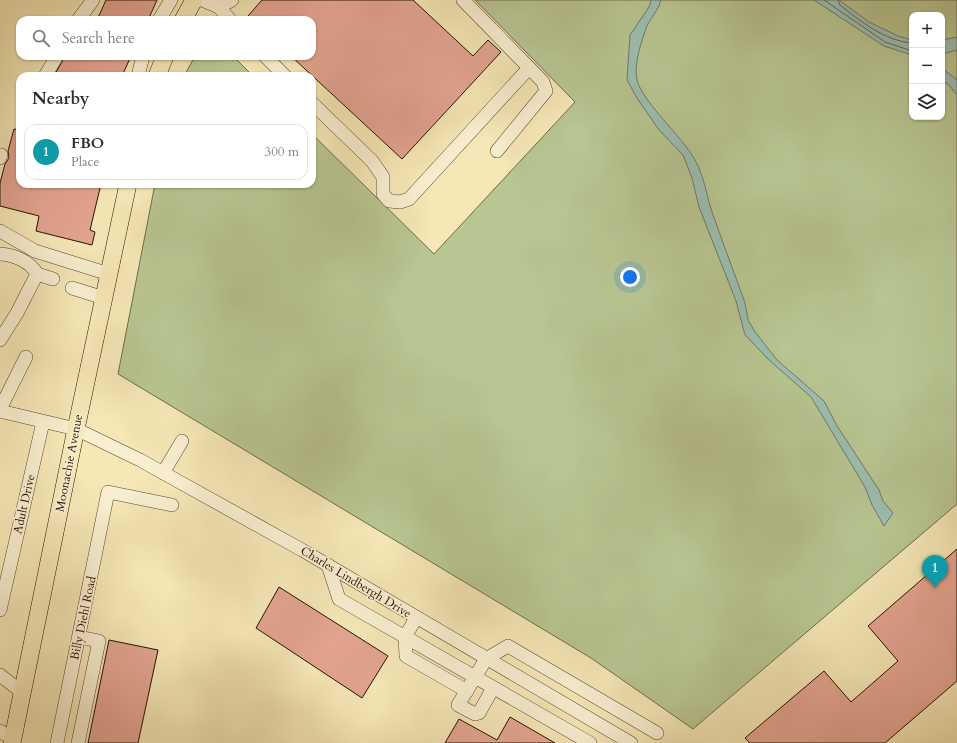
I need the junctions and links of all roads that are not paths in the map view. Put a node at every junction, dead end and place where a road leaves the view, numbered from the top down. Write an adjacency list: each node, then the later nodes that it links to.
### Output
1 (93, 0): 8 (street)
2 (171, 0): 9 (street)
3 (194, 0): 10 (main road)
4 (202, 0): 7 (street)
5 (232, 0): 7 (street)
6 (463, 0): 16 (street)
7 (219, 8): 11 (street)
8 (81, 16)
9 (161, 16)
10 (185, 16)
11 (226, 16)
12 (55, 60): 17 (street)
13 (142, 60): 18 (street)
14 (164, 60): 19 (main road)
15 (269, 60): 20 (street)
16 (529, 68): 21 (street); 22 (street)
17 (47, 72)
18 (139, 72)
19 (159, 72)
20 (281, 72)
21 (316, 107)
22 (497, 151)
23 (127, 188): 27 (main road, Moonachie Avenue)
24 (0, 231): 27 (street)
25 (0, 254): 26 (street)
26 (37, 274): 28 (street); 31 (street)
27 (109, 274): 30 (main road, Moonachie Avenue)
28 (53, 279)
29 (72, 288): 30 (street)
30 (104, 298): 35 (main road, Moonachie Avenue)
31 (0, 340)
32 (26, 357): 33 (street)
33 (0, 410): 34 (street, Charles Lindbergh Drive)
34 (43, 422): 35 (street, Charles Lindbergh Drive); 40 (street, Adult Drive)
35 (76, 429): 37 (street, Charles Lindbergh Drive); 49 (main road, Moonachie Avenue)
36 (182, 441): 37 (street)
37 (163, 473): 39 (street, Charles Lindbergh Drive)
38 (172, 505): 42 (street, Billy Diehl Road)
39 (328, 565): 41 (street, Charles Lindbergh Drive); 43 (street)
40 (0, 610)
41 (416, 618): 43 (street); 44 (street, Charles Lindbergh Drive)
42 (79, 637): 50 (street, Billy Diehl Road); 51 (street)
43 (405, 637): 46 (street); 48 (street)
44 (486, 659): 46 (street); 52 (street); 57 (street, Charles Lindbergh Drive)
45 (0, 675): 49 (street)
46 (475, 678): 47 (street); 48 (street)
47 (493, 688): 48 (street); 56 (street)
48 (467, 691)
49 (23, 693): 53 (main road, Moonachie Avenue)
50 (61, 722): 51 (street); 54 (street, Billy Diehl Road)
51 (81, 727): 55 (street)
52 (657, 733)
53 (8, 738)
54 (57, 743)
55 (78, 743)
56 (590, 743)
57 (631, 743)

